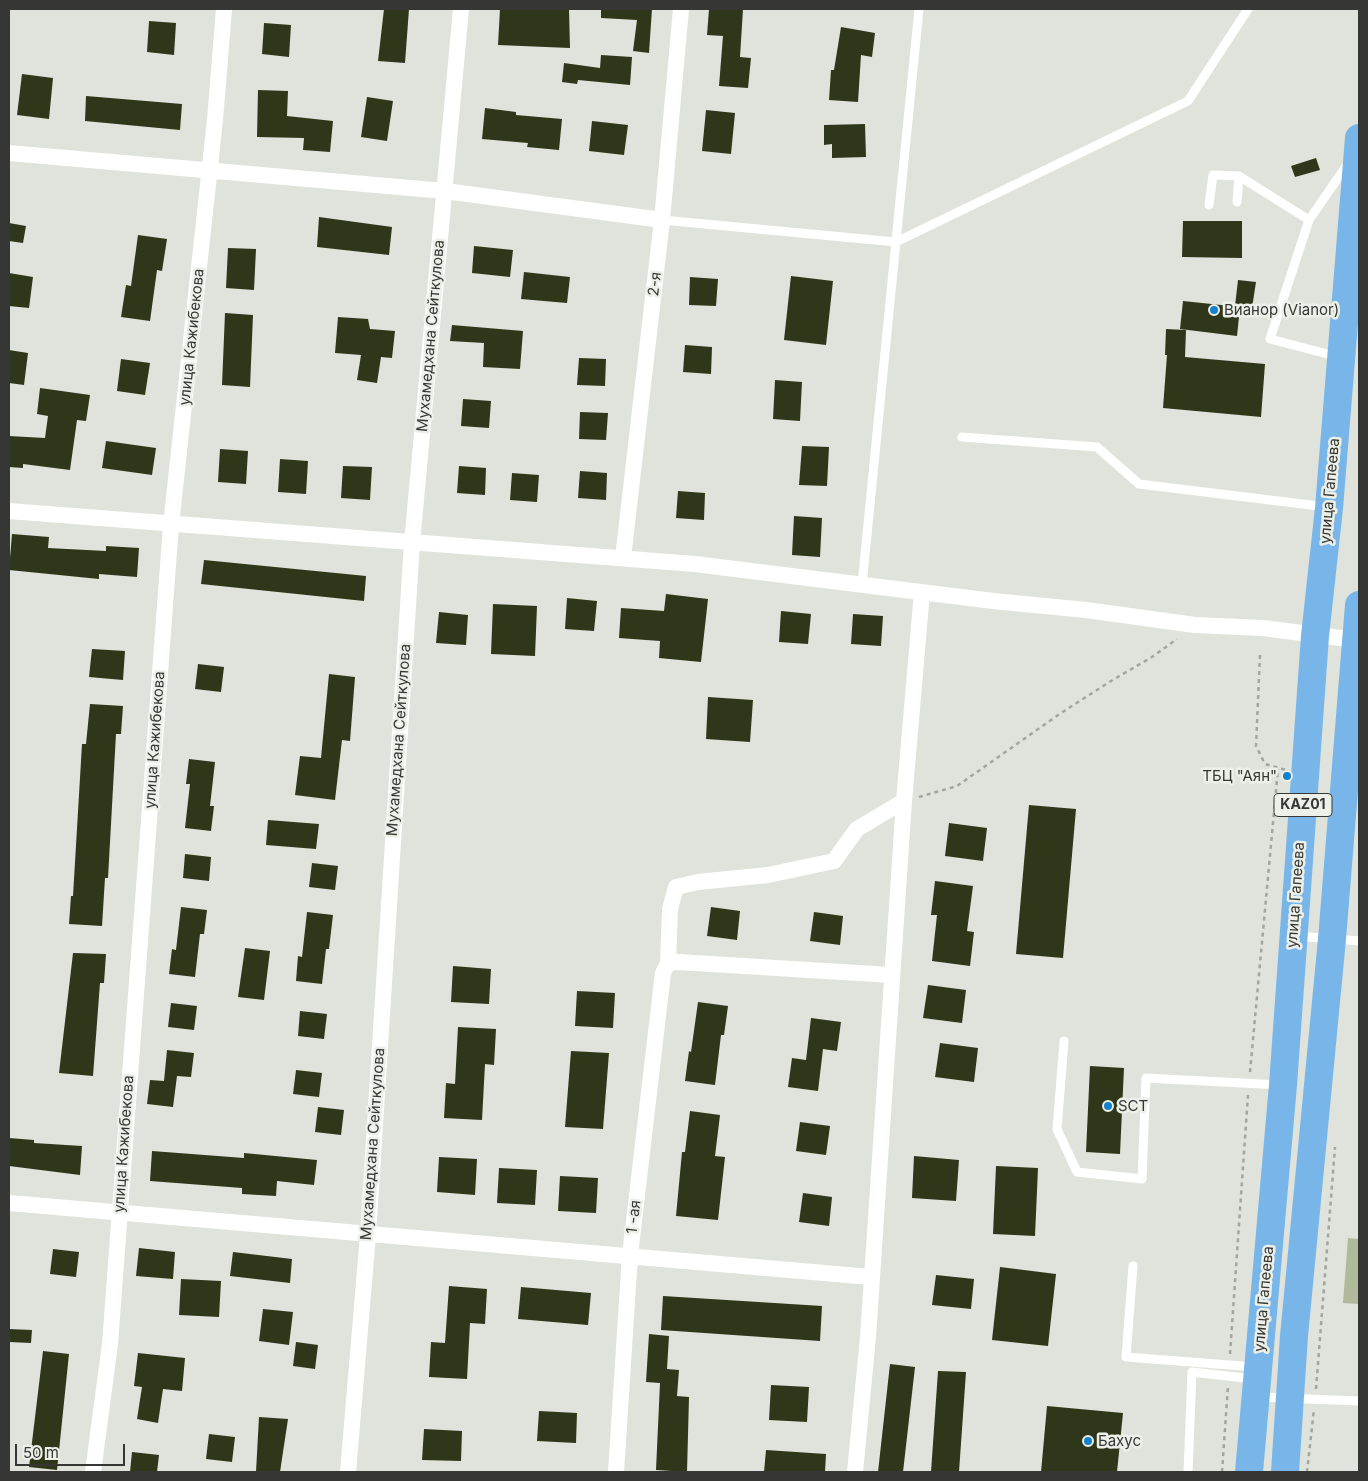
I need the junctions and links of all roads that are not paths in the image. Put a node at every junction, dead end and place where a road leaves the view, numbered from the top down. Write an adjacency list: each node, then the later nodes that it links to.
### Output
1 (224, 9): 8 (street, улица Кажибекова)
2 (461, 9): 10 (street, Мухамедхана Сейткулова)
3 (681, 9): 13 (street, 2-я)
4 (919, 9): 15 (lane)
5 (1248, 9): 15 (lane)
6 (1359, 143): 14 (lane); 16 (highway, улица Гапеева / KАZ01)
7 (9, 154): 8 (street)
8 (209, 172): 10 (street); 20 (street, улица Кажибекова)
9 (1239, 176): 11 (lane); 12 (lane); 14 (lane)
10 (445, 191): 13 (street); 21 (street, Мухамедхана Сейткулова)
11 (1237, 202)
12 (1209, 205)
13 (662, 220): 15 (lane); 22 (street, 2-я)
14 (1309, 220): 16 (lane)
15 (896, 242): 23 (lane)
16 (1342, 358): 18 (highway, улица Гапеева / KАZ01)
17 (962, 437): 18 (lane)
18 (1330, 508): 26 (highway, улица Гапеева / KАZ01)
19 (9, 511): 20 (street)
20 (172, 525): 21 (street); 37 (street, улица Кажибекова)
21 (412, 543): 22 (street); 38 (street, Мухамедхана Сейткулова)
22 (623, 558): 23 (street)
23 (862, 585): 24 (street)
24 (922, 592): 26 (street); 28 (street)
25 (1359, 606): 27 (highway, KАZ01)
26 (1316, 636): 27 (street); 29 (highway, улица Гапеева / KАZ01)
27 (1358, 640): 30 (highway, KАZ01)
28 (904, 801): 32 (street, 1 -ая); 33 (street)
29 (1293, 936): 30 (lane); 35 (highway, улица Гапеева / KАZ01)
30 (1332, 939): 31 (lane); 43 (highway, KАZ01)
31 (1359, 941)
32 (668, 964): 33 (street); 39 (street, 1 -ая)
33 (891, 975): 41 (street)
34 (1064, 1041): 35 (lane)
35 (1283, 1085): 42 (highway, улица Гапеева / KАZ01)
36 (9, 1203): 37 (street)
37 (119, 1213): 38 (street); 45 (street, улица Кажибекова)
38 (368, 1235): 39 (street); 46 (street, Мухамедхана Сейткулова)
39 (630, 1255): 41 (street); 47 (street, 1 -ая)
40 (1133, 1266): 42 (lane)
41 (871, 1277): 48 (street)
42 (1257, 1381): 43 (lane); 49 (lane); 50 (highway, улица Гапеева / KАZ01)
43 (1303, 1400): 44 (lane); 51 (highway, KАZ01)
44 (1359, 1401)
45 (93, 1472)
46 (348, 1472)
47 (616, 1472)
48 (855, 1472)
49 (1188, 1472)
50 (1249, 1472)
51 (1284, 1472)

